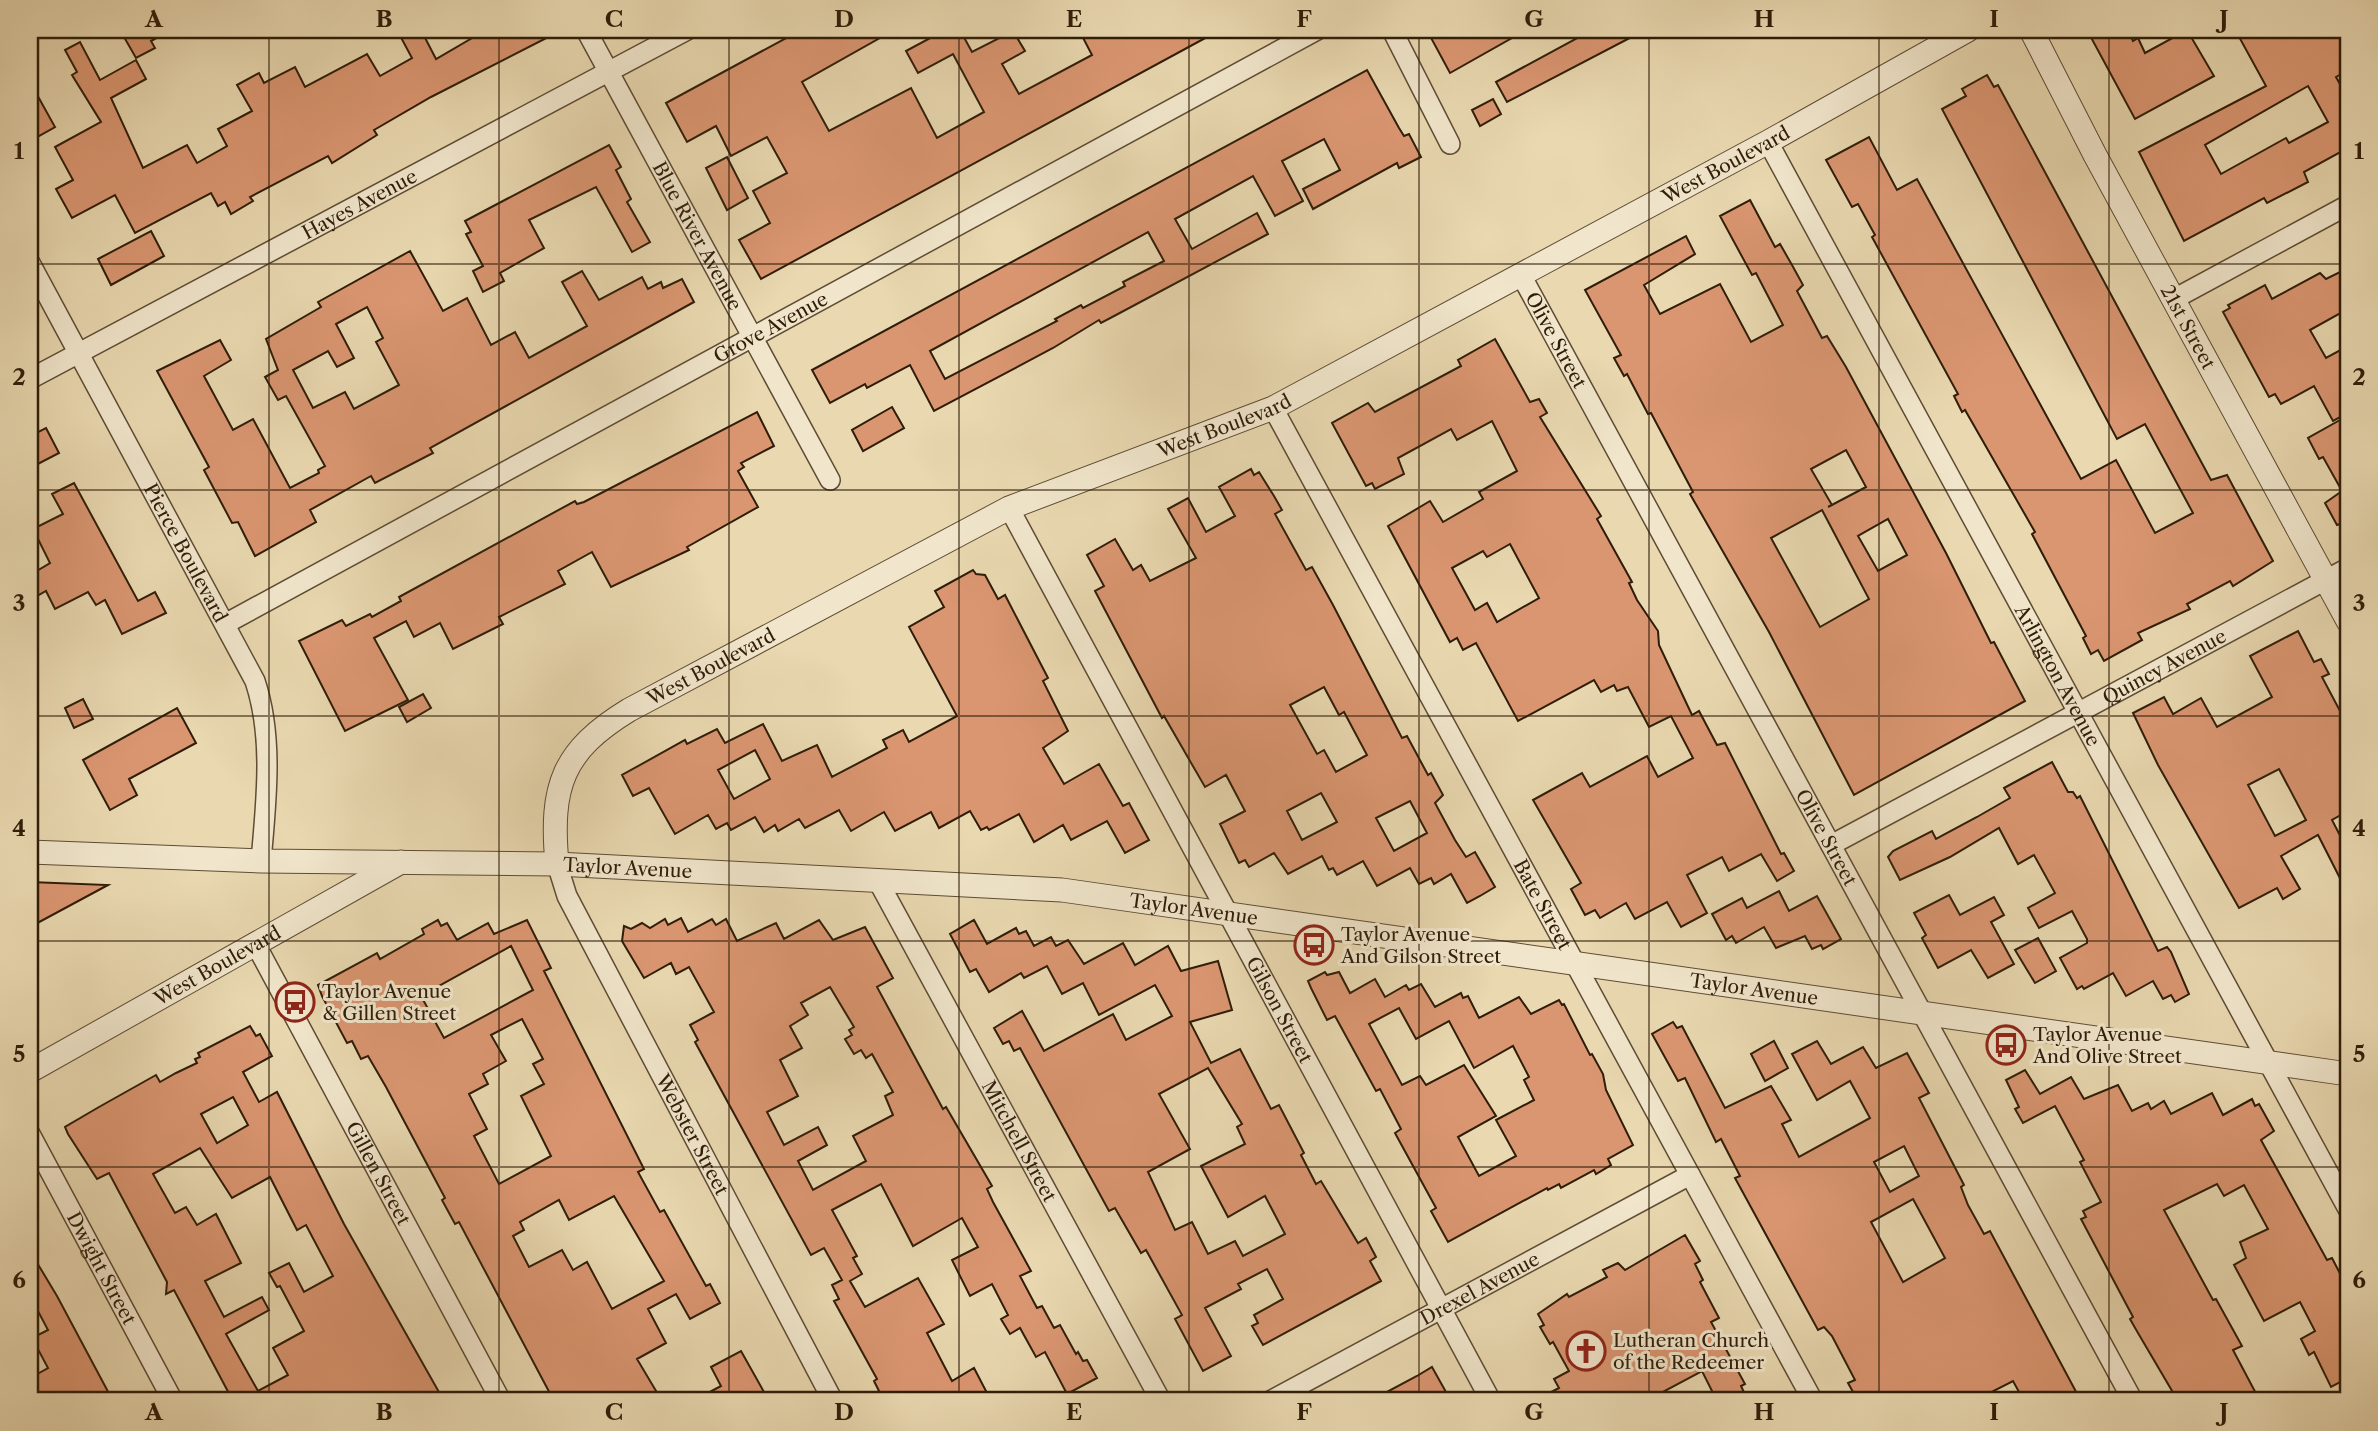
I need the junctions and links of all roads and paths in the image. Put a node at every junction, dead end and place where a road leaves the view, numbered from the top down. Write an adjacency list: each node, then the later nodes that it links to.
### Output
1 (586, 30): 7 (street, Blue River Avenue)
2 (687, 30): 7 (street, Hayes Avenue)
3 (1317, 30): 14 (street, Grove Avenue)
4 (1392, 30): 9 (street)
5 (1968, 30): 8 (street, West Boulevard)
6 (2031, 30): 13 (street, 21st Street)
7 (609, 72): 14 (street, Blue River Avenue); 15 (street, Hayes Avenue)
8 (1768, 142): 12 (street, West Boulevard); 24 (street, Arlington Avenue)
9 (1450, 144)
10 (2348, 205): 13 (street)
11 (30, 263): 15 (street, Pierce Boulevard)
12 (1521, 275): 17 (street, West Boulevard); 25 (street, Olive Street)
13 (2174, 299): 21 (street, 21st Street)
14 (752, 335): 18 (street, Blue River Avenue); 23 (street, Grove Avenue)
15 (78, 353): 16 (street, Hayes Avenue); 23 (street, Pierce Boulevard)
16 (30, 379)
17 (1273, 408): 19 (street, West Boulevard); 33 (street, Bate Street)
18 (830, 480)
19 (1009, 508): 29 (street, West Boulevard); 31 (street, Gilson Street)
20 (2348, 568): 21 (street, Quincy Avenue)
21 (2326, 580): 22 (street, 21st Street); 24 (street, Quincy Avenue)
22 (2348, 621)
23 (225, 624): 28 (street, Pierce Boulevard)
24 (2078, 712): 25 (street, Quincy Avenue); 35 (street, Arlington Avenue)
25 (1831, 845): 34 (street, Olive Street)
26 (30, 852): 28 (street, Taylor Avenue)
27 (404, 860): 28 (street, Taylor Avenue); 29 (street, Taylor Avenue); 32 (street, West Boulevard)
28 (261, 861)
29 (557, 864): 30 (street, Taylor Avenue); 44 (street, Webster Street)
30 (878, 881): 31 (street, Taylor Avenue); 45 (street, Mitchell Street)
31 (1226, 913): 33 (street, Taylor Avenue); 41 (street, Gilson Street)
32 (256, 945): 36 (street, West Boulevard); 43 (street, Gillen Street)
33 (1575, 963): 34 (street, Taylor Avenue); 39 (street, Bate Street)
34 (1922, 1012): 35 (street, Taylor Avenue); 49 (street, Olive Street)
35 (2268, 1062): 37 (street, Taylor Avenue); 40 (street, Arlington Avenue)
36 (30, 1071)
37 (2348, 1073)
38 (30, 1134): 42 (street, Dwight Street)
39 (1690, 1175): 41 (street, Drexel Avenue); 48 (street, Bate Street)
40 (2348, 1209)
41 (1441, 1309): 46 (street, Drexel Avenue); 47 (street, Gilson Street)
42 (173, 1401)
43 (501, 1401)
44 (833, 1401)
45 (1161, 1401)
46 (1270, 1401)
47 (1491, 1401)
48 (1813, 1401)
49 (2133, 1401)

